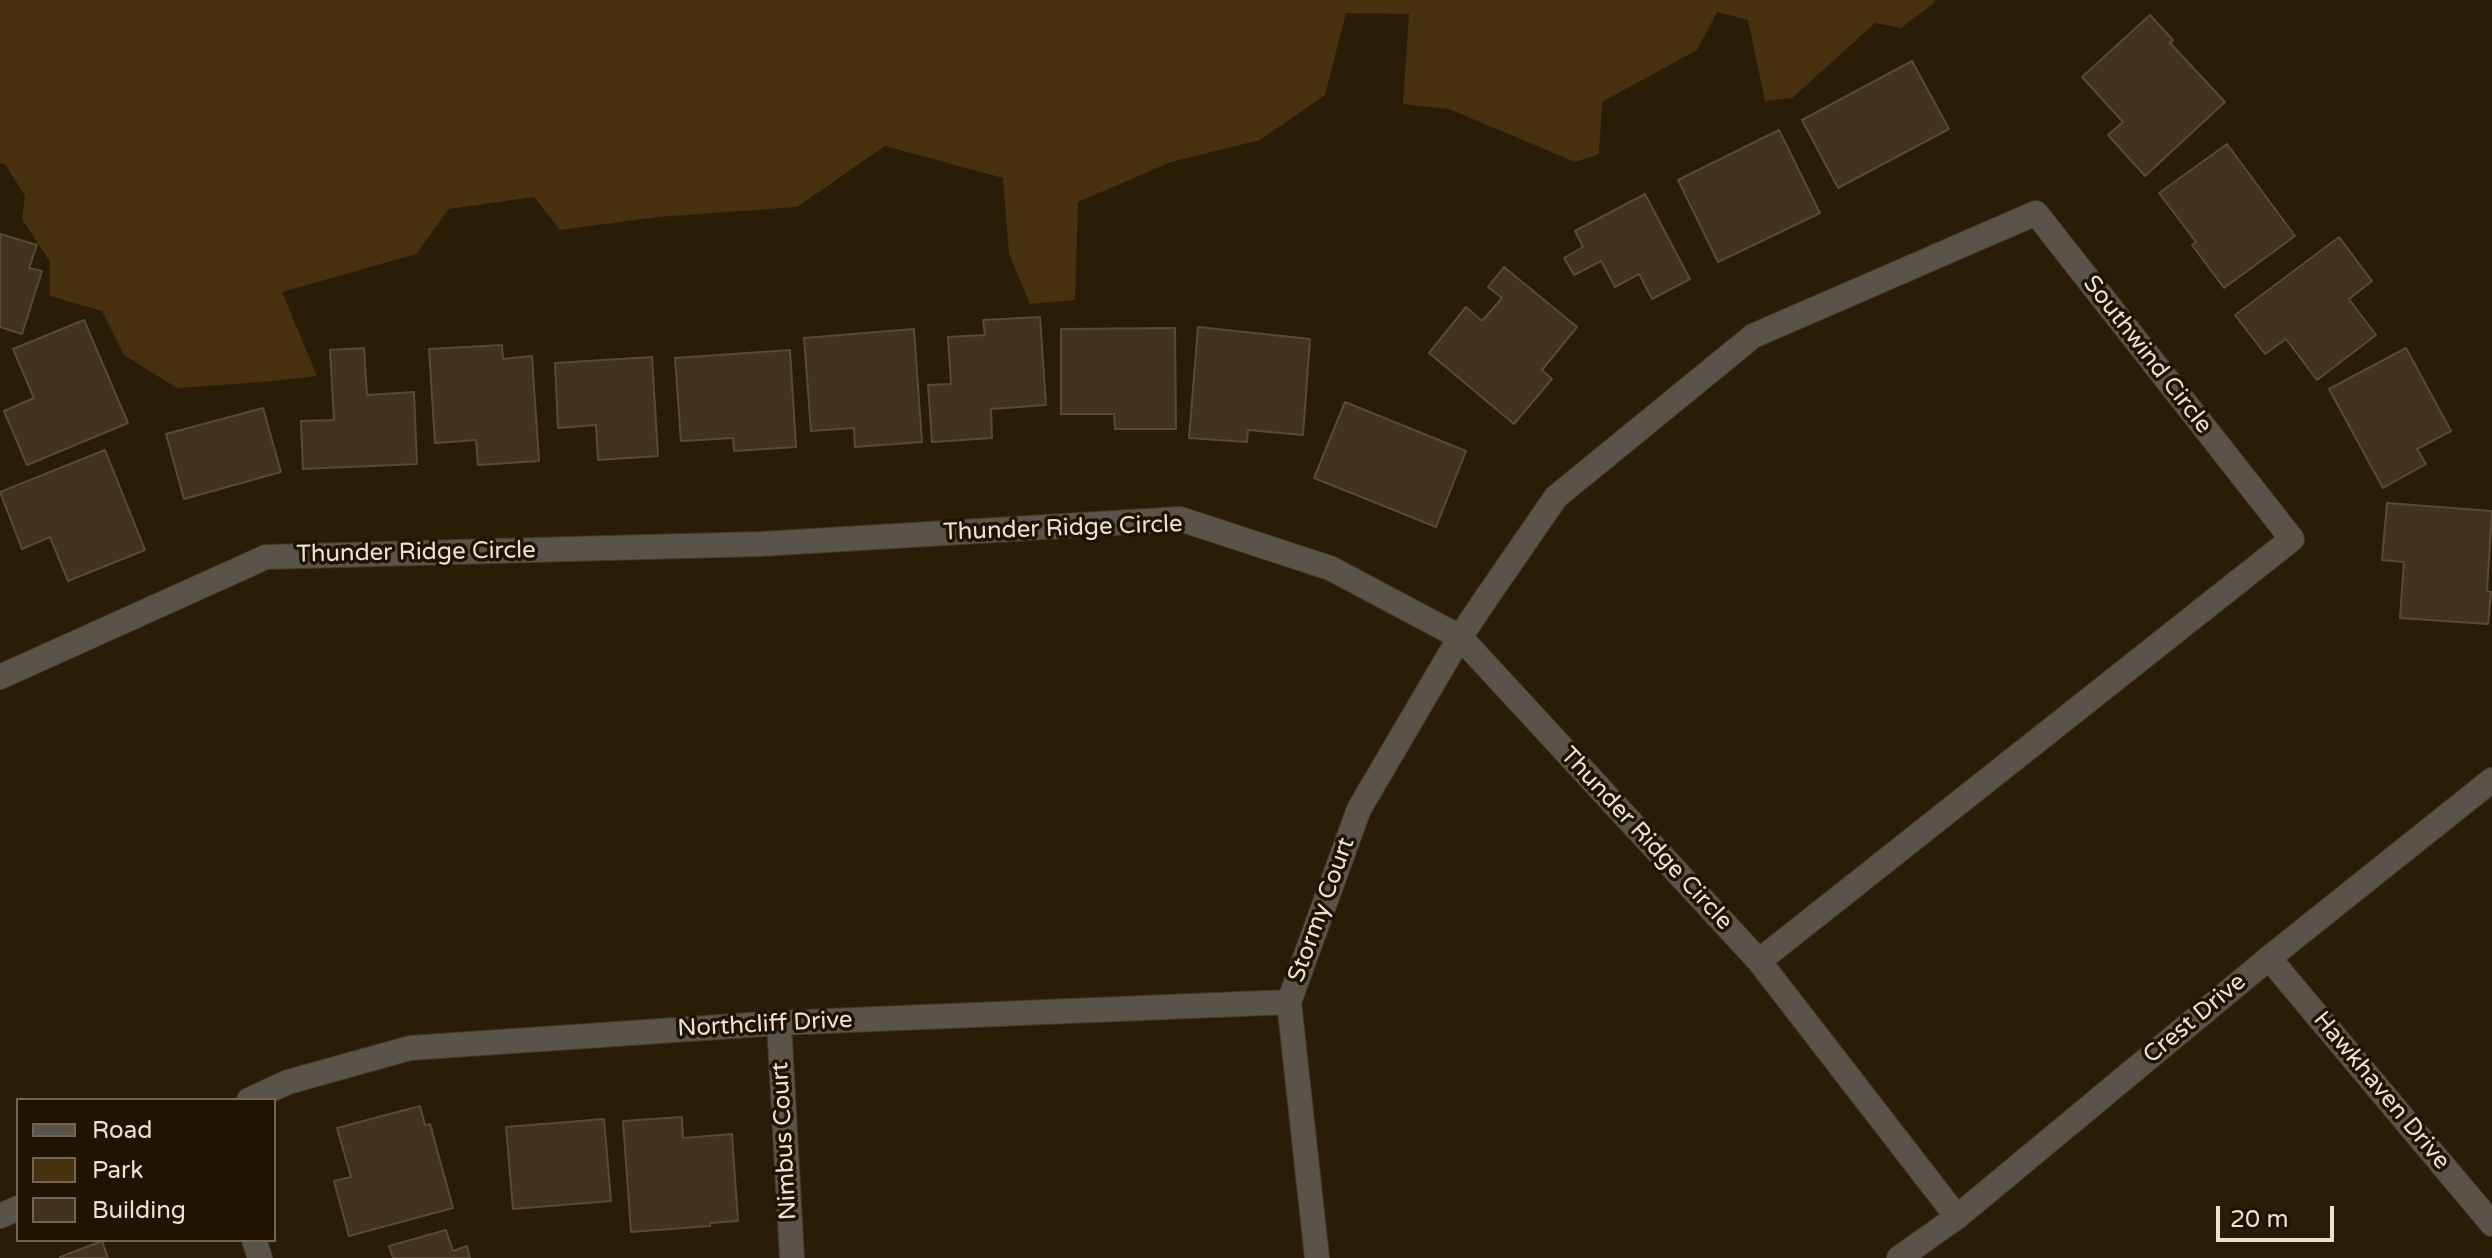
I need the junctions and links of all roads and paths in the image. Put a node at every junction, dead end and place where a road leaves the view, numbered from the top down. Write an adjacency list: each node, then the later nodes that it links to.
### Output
1 (1460, 637): 2 (street, Thunder Ridge Circle); 5 (street, Thunder Ridge Circle); 5 (street, Southwind Circle); 6 (street, Stormy Court)
2 (0, 677)
3 (2492, 780): 4 (street, Crest Drive)
4 (2269, 958): 9 (street, Hawkhaven Drive); 10 (street, Crest Drive)
5 (1759, 961): 10 (street, Thunder Ridge Circle)
6 (1289, 1002): 7 (street, Northcliff Drive); 12 (street, Stormy Court)
7 (779, 1023): 8 (street, Northcliff Drive); 11 (street, Nimbus Court)
8 (253, 1098)
9 (2488, 1210)
10 (1957, 1217): 13 (street, Crest Drive)
11 (792, 1258)
12 (1317, 1258)
13 (1899, 1258)

